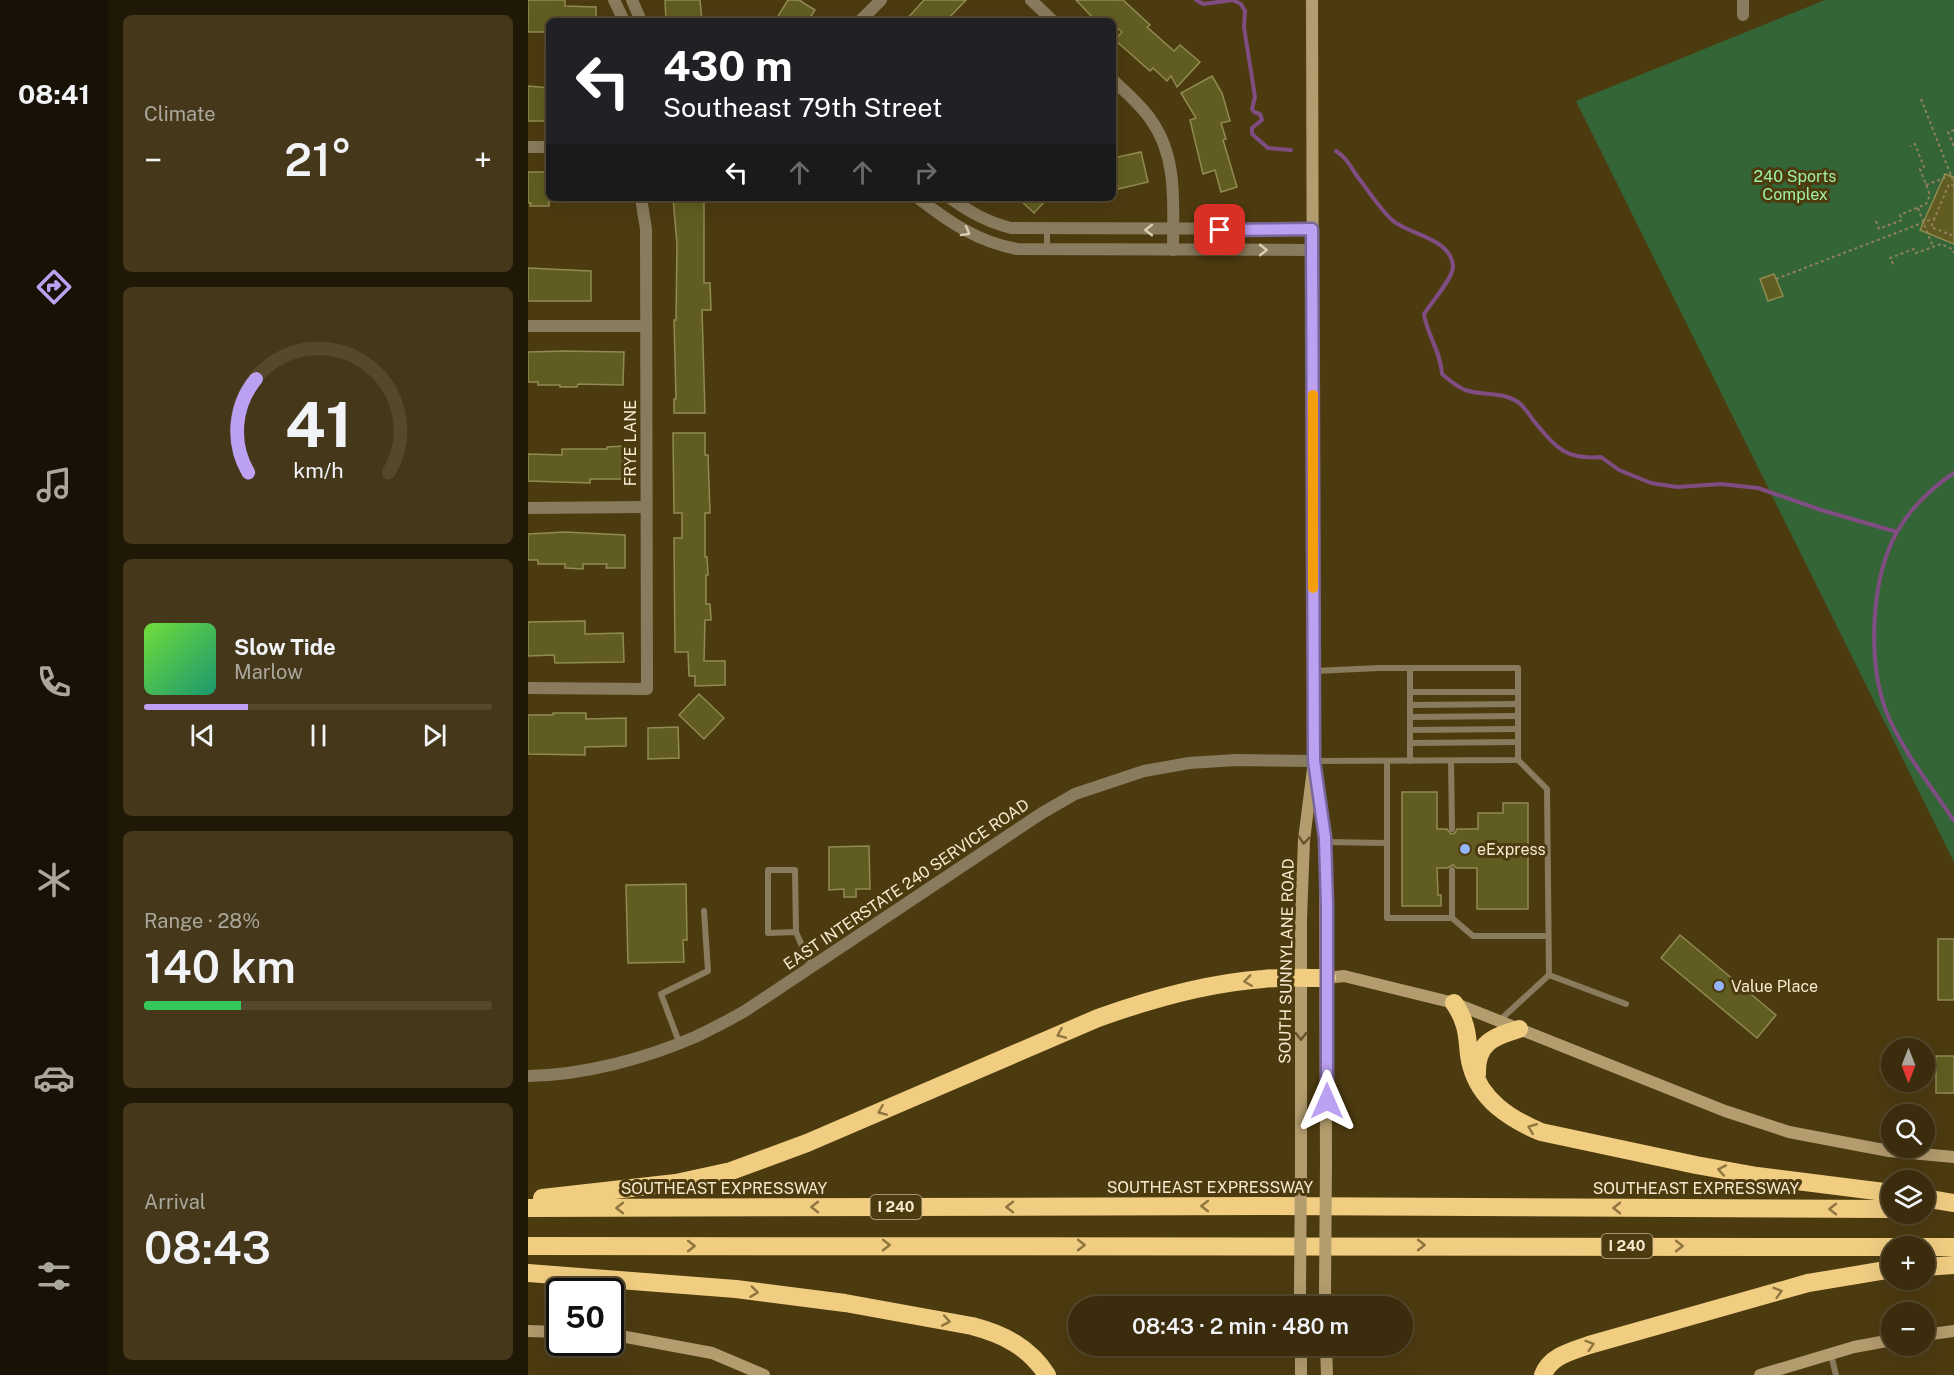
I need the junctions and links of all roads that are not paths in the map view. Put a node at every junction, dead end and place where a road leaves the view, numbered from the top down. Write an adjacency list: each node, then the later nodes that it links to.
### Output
1 (881, 0): 10 (street)
2 (1031, 0): 11 (street)
3 (1312, 0): 18 (main road, SOUTH SUNNYLANE ROAD)
4 (1743, 0): 7 (street)
5 (632, 1): 6 (lane); 9 (street)
6 (616, 4): 8 (street)
7 (1743, 15)
8 (623, 18)
9 (640, 18)
10 (863, 18)
11 (1050, 18)
12 (1116, 83): 20 (street)
13 (528, 147): 14 (street)
14 (546, 147)
15 (641, 201): 25 (street, FRYE LANE)
16 (924, 201): 21 (street, one-way to 21)
17 (954, 201): 19 (street)
18 (1312, 229): 20 (street); 23 (main road, SOUTH SUNNYLANE ROAD)
19 (1047, 230): 20 (street, one-way to 19); 21 (lane)
20 (1173, 230): 22 (street)
21 (1047, 249): 22 (street)
22 (1173, 250): 23 (street, one-way to 23)
23 (1312, 250): 29 (main road, SOUTH SUNNYLANE ROAD)
24 (528, 326): 25 (street)
25 (646, 326): 26 (street, FRYE LANE)
26 (646, 507): 27 (street); 30 (street, FRYE LANE)
27 (528, 508)
28 (1410, 668): 29 (lane); 31 (lane); 32 (lane)
29 (1314, 670): 42 (main road, SOUTH SUNNYLANE ROAD)
30 (528, 688)
31 (1410, 692): 32 (lane); 34 (lane)
32 (1518, 692): 33 (lane)
33 (1518, 704): 34 (lane); 35 (lane)
34 (1410, 705): 36 (lane)
35 (1518, 716): 36 (lane); 37 (lane)
36 (1410, 717): 38 (lane)
37 (1518, 729): 38 (lane); 40 (lane)
38 (1410, 730): 39 (lane)
39 (1410, 742): 40 (lane); 44 (lane)
40 (1518, 742): 41 (lane)
41 (1518, 760): 45 (lane); 53 (lane)
42 (1314, 761): 43 (lane); 47 (main road, SOUTH SUNNYLANE ROAD); 54 (street, EAST INTERSTATE 240 SERVICE ROAD); 56 (main road, SOUTH SUNNYLANE ROAD, one-way to 56)
43 (1387, 761): 44 (lane); 48 (lane)
44 (1410, 761): 45 (lane)
45 (1451, 761): 46 (lane)
46 (1452, 829)
47 (1325, 842): 48 (lane); 57 (main road, SOUTH SUNNYLANE ROAD)
48 (1387, 843): 51 (lane)
49 (1452, 870): 51 (lane)
50 (704, 911): 62 (lane)
51 (1452, 918): 53 (lane)
52 (796, 932): 52 (lane); 54 (lane)
53 (1548, 936): 55 (lane)
54 (811, 967): 62 (street, EAST INTERSTATE 240 SERVICE ROAD)
55 (1549, 975): 59 (lane); 60 (lane)
56 (1301, 978): 57 (highway); 67 (highway, one-way to 67); 82 (main road, SOUTH SUNNYLANE ROAD, one-way to 82, bridge)
57 (1327, 978): 58 (main road); 83 (main road, SOUTH SUNNYLANE ROAD, bridge)
58 (1454, 1003): 60 (main road); 64 (highway)
59 (1626, 1004)
60 (1499, 1021): 61 (main road)
61 (1519, 1029): 64 (highway); 65 (main road)
62 (679, 1042): 63 (street, EAST INTERSTATE 240 SERVICE ROAD)
63 (528, 1077)
64 (1478, 1082): 66 (highway, one-way to 64)
65 (1954, 1157)
66 (1881, 1192)
67 (528, 1199)
68 (1935, 1200): 69 (highway)
69 (1954, 1203)
70 (528, 1208): 71 (highway, SOUTHEAST EXPRESSWAY / I 240, one-way to 70)
71 (1881, 1209)
72 (1935, 1209): 73 (highway)
73 (1954, 1209)
74 (528, 1246): 75 (highway, I 240, one-way to 75)
75 (1881, 1246)
76 (1935, 1247): 77 (highway)
77 (1954, 1247)
78 (1954, 1265): 79 (highway)
79 (1935, 1266)
80 (1881, 1271): 97 (highway, one-way to 80)
81 (528, 1273): 94 (highway, one-way to 94)
82 (1300, 1296)
83 (1325, 1296)
84 (528, 1331): 85 (main road)
85 (546, 1332)
86 (1954, 1332): 87 (main road)
87 (1935, 1334)
88 (624, 1337): 93 (main road)
89 (1881, 1342): 90 (main road)
90 (1830, 1354): 98 (main road); 99 (lane)
91 (1301, 1356): 95 (main road)
92 (1326, 1356): 96 (main road)
93 (764, 1375)
94 (1047, 1375)
95 (1301, 1375)
96 (1327, 1375)
97 (1542, 1375)
98 (1760, 1375)
99 (1836, 1375)

